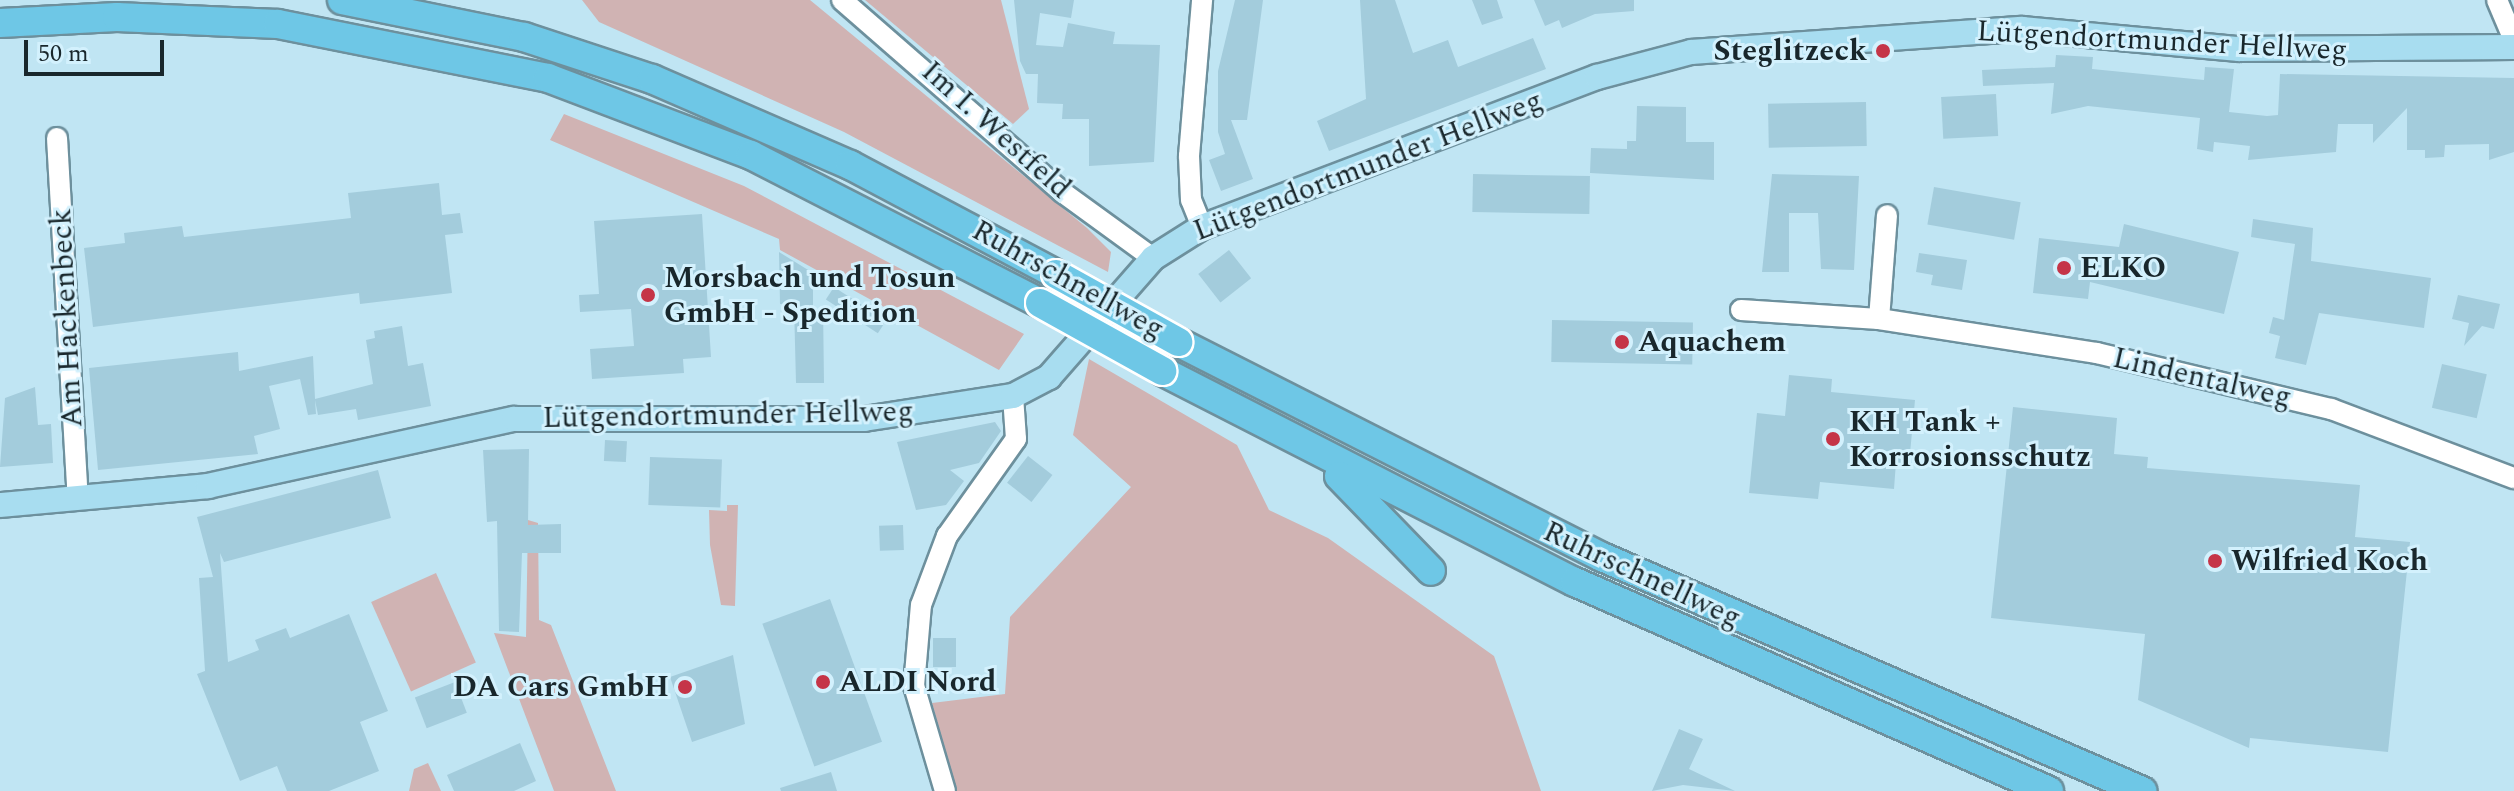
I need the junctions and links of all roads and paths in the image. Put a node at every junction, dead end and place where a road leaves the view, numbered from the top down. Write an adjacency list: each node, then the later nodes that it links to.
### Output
1 (342, 0): 22 (highway, Ruhrschnellweg, bridge)
2 (842, 0): 11 (street, Im I. Westfeld)
3 (1202, 0): 10 (street)
4 (2497, 0): 6 (street)
5 (0, 23): 15 (highway, Ruhrschnellweg, bridge)
6 (2514, 40)
7 (2514, 47): 10 (main road, Lütgendortmunder Hellweg)
8 (57, 138): 17 (street, Am Hackenbeck)
9 (1887, 215): 13 (street)
10 (1202, 227): 11 (main road, Lütgendortmunder Hellweg)
11 (1153, 258): 14 (main road, Lütgendortmunder Hellweg)
12 (1741, 310): 13 (street, Lindentalweg)
13 (1879, 319): 16 (street, Lindentalweg)
14 (1013, 396): 17 (main road, Lütgendortmunder Hellweg); 20 (street)
15 (1279, 435): 19 (highway); 21 (highway, Ruhrschnellweg)
16 (2514, 478)
17 (78, 498): 18 (main road, Lütgendortmunder Hellweg)
18 (0, 505)
19 (1431, 571)
20 (945, 791)
21 (2049, 791)
22 (2142, 791)

